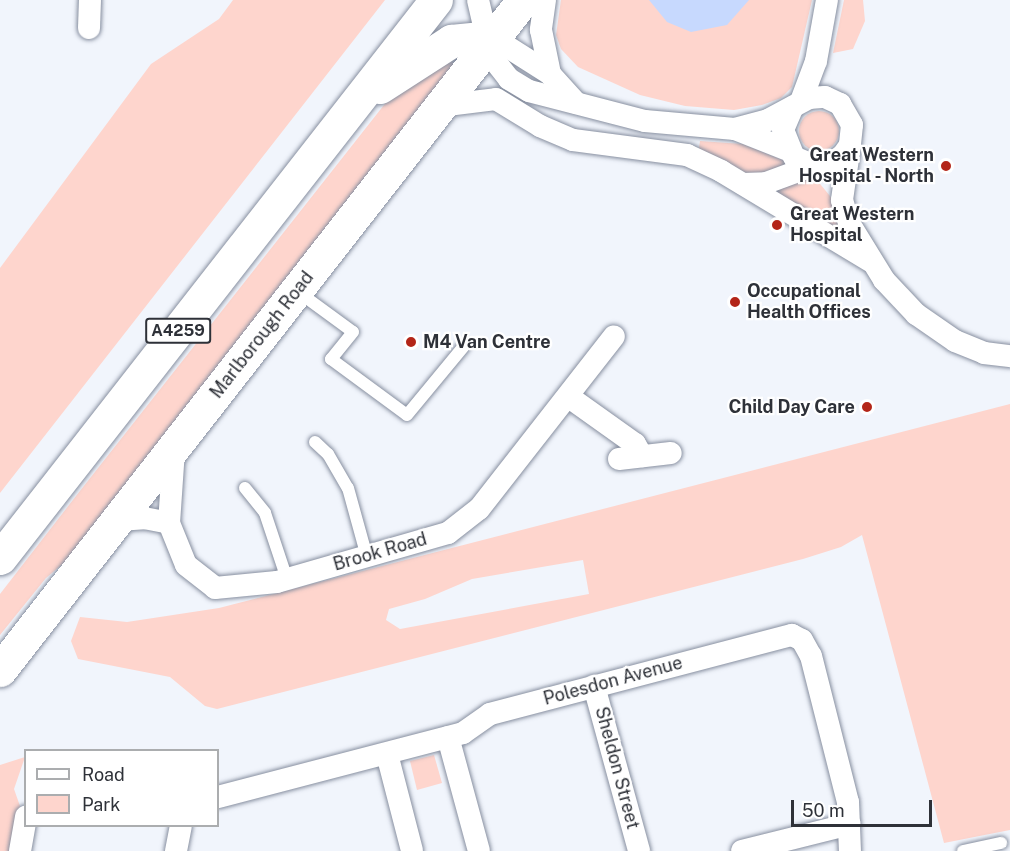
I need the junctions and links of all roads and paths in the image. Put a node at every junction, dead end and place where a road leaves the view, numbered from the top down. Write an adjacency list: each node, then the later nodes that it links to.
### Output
1 (90, 0): 7 (street)
2 (436, 0): 12 (main road, A4259)
3 (478, 0): 8 (street)
4 (523, 0): 8 (main road, Marlborough Road)
5 (545, 0): 10 (street)
6 (827, 0): 9 (street)
7 (89, 28)
8 (488, 40): 10 (street); 12 (main road); 13 (street); 15 (main road, Marlborough Road)
9 (819, 47): 11 (street); 14 (street)
10 (550, 74): 13 (street)
11 (835, 101): 14 (street); 17 (street)
12 (356, 103): 37 (main road, A4259)
13 (576, 103): 16 (street)
14 (797, 104): 16 (street); 18 (street)
15 (434, 118): 20 (street); 23 (main road, Marlborough Road)
16 (735, 129): 18 (street)
17 (850, 145): 19 (street); 21 (street)
18 (788, 150): 19 (street)
19 (814, 166): 20 (street); 21 (street)
20 (743, 184): 22 (street)
21 (842, 200): 22 (street)
22 (870, 261): 26 (street)
23 (297, 290): 25 (lane); 29 (main road, Marlborough Road)
24 (614, 336): 27 (street, Brook Road)
25 (464, 346)
26 (1010, 356)
27 (569, 398): 31 (street); 36 (street, Brook Road)
28 (315, 442): 36 (lane)
29 (174, 449): 34 (main road, Marlborough Road); 35 (street, Brook Road)
30 (671, 453): 31 (street)
31 (642, 456): 32 (street)
32 (619, 459)
33 (246, 488): 38 (lane)
34 (118, 520): 35 (street); 39 (main road, Marlborough Road)
35 (169, 523): 38 (street, Brook Road)
36 (367, 557): 38 (street, Brook Road)
37 (0, 558)
38 (287, 579)
39 (0, 670)
40 (594, 686): 41 (street, Polesdon Avenue); 44 (street, Polesdon Avenue); 53 (street, Sheldon Street)
41 (448, 737): 42 (street, Polesdon Avenue); 52 (street)
42 (387, 754): 43 (street, Polesdon Avenue); 51 (street)
43 (219, 797)
44 (850, 824): 54 (street); 55 (street, Polesdon Avenue)
45 (24, 827): 49 (street)
46 (181, 827): 50 (street)
47 (1001, 843): 48 (lane)
48 (971, 850)
49 (20, 851)
50 (176, 851)
51 (412, 851)
52 (479, 851)
53 (639, 851)
54 (742, 851)
55 (850, 851)

